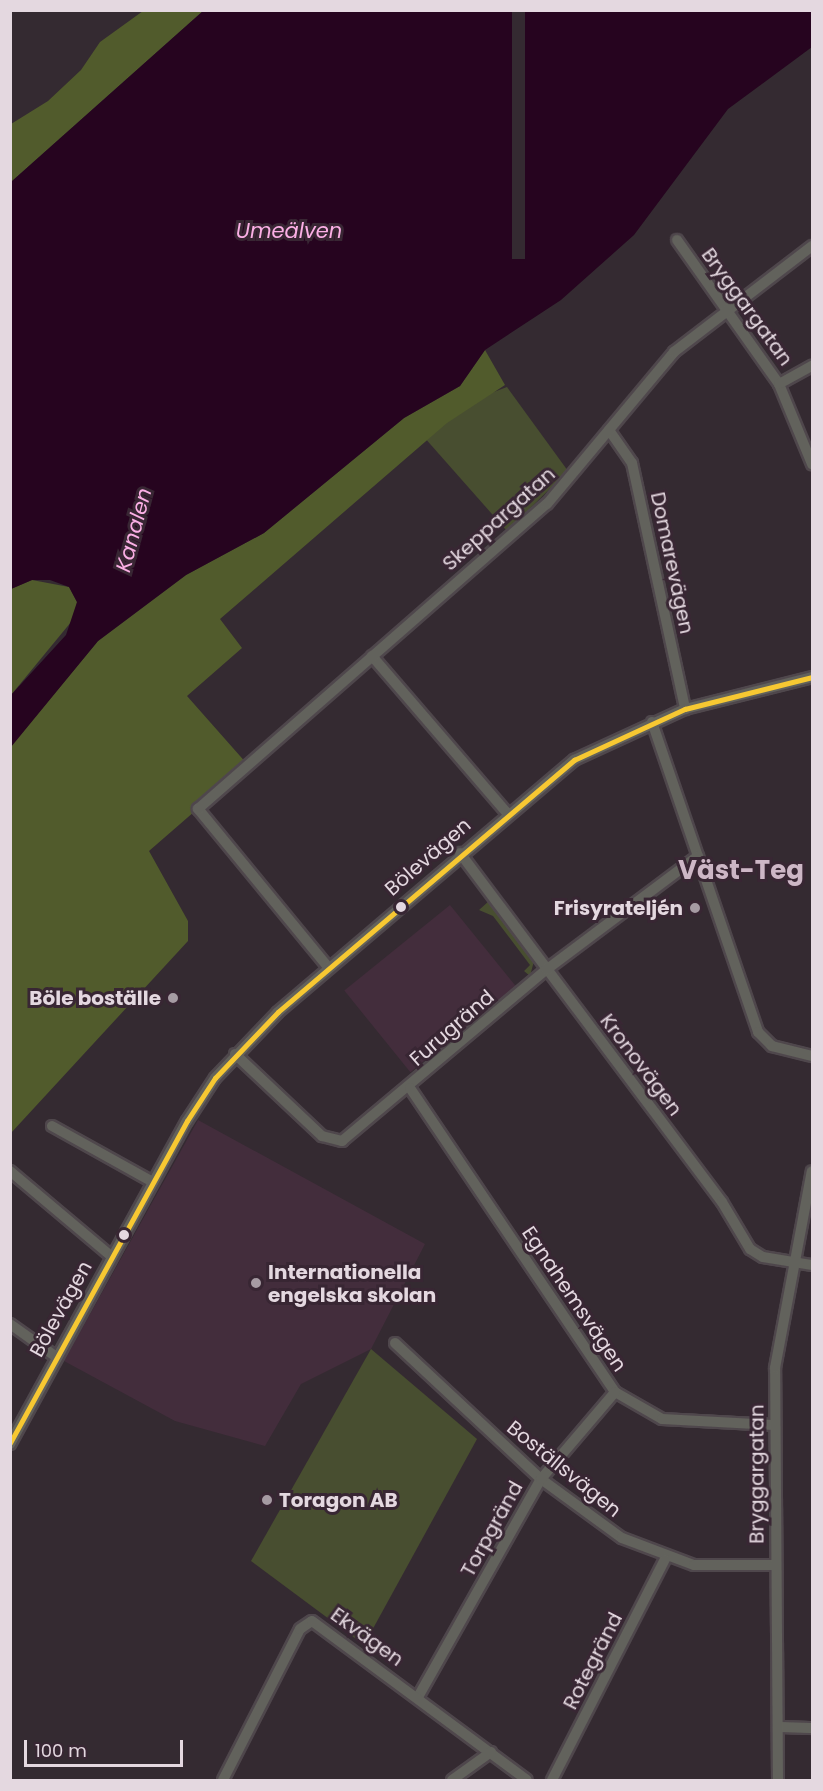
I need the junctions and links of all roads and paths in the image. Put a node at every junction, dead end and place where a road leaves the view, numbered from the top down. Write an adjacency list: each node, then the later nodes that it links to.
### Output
1 (677, 240): 3 (street, Bryggargatan)
2 (813, 246): 3 (street, Skeppargatan)
3 (728, 312): 5 (street, Bryggargatan); 6 (street, Skeppargatan)
4 (813, 366): 5 (street)
5 (779, 384): 7 (street, Bryggargatan)
6 (609, 430): 8 (street, Skeppargatan); 10 (street, Domarevägen)
7 (813, 464)
8 (372, 656): 12 (street); 15 (street, Skeppargatan)
9 (813, 677): 10 (street, Bölevägen)
10 (685, 709): 11 (street, Bölevägen)
11 (652, 722): 12 (street, Bölevägen); 14 (street)
12 (507, 813): 13 (street, Bölevägen)
13 (460, 853): 15 (street, Bölevägen); 16 (street, Kronovägen)
14 (698, 856): 16 (street, Furugränd); 18 (street)
15 (328, 967): 17 (street, Bölevägen)
16 (546, 970): 19 (street, Furugränd); 25 (street, Kronovägen)
17 (235, 1054): 19 (street, Furugränd); 23 (street, Bölevägen)
18 (813, 1056)
19 (410, 1088): 30 (street, Egnahemsvägen)
20 (52, 1126): 23 (street)
21 (10, 1171): 24 (street, Bölevägen)
22 (813, 1172): 25 (street, Bryggargatan)
23 (153, 1182): 24 (street, Bölevägen)
24 (111, 1256): 29 (street, Bölevägen)
25 (795, 1262): 26 (street, Kronovägen); 31 (street, Bryggargatan)
26 (813, 1265)
27 (10, 1324): 29 (street)
28 (395, 1343): 33 (street, Boställsvägen)
29 (55, 1356): 32 (street, Bölevägen)
30 (615, 1392): 31 (street, Egnahemsvägen); 33 (street, Torpgränd)
31 (774, 1425): 35 (street, Bryggargatan)
32 (10, 1444)
33 (541, 1479): 34 (street, Boställsvägen); 36 (street, Torpgränd)
34 (665, 1558): 35 (street, Boställsvägen); 43 (street, Rotegränd)
35 (776, 1565): 37 (street, Bryggargatan)
36 (418, 1697): 39 (street, Ekvägen); 40 (street, Ekvägen)
37 (778, 1727): 38 (street); 44 (street, Bryggargatan)
38 (813, 1728)
39 (490, 1752): 41 (street); 42 (street, Ekvägen)
40 (223, 1780)
41 (452, 1780)
42 (527, 1780)
43 (552, 1780)
44 (778, 1780)

